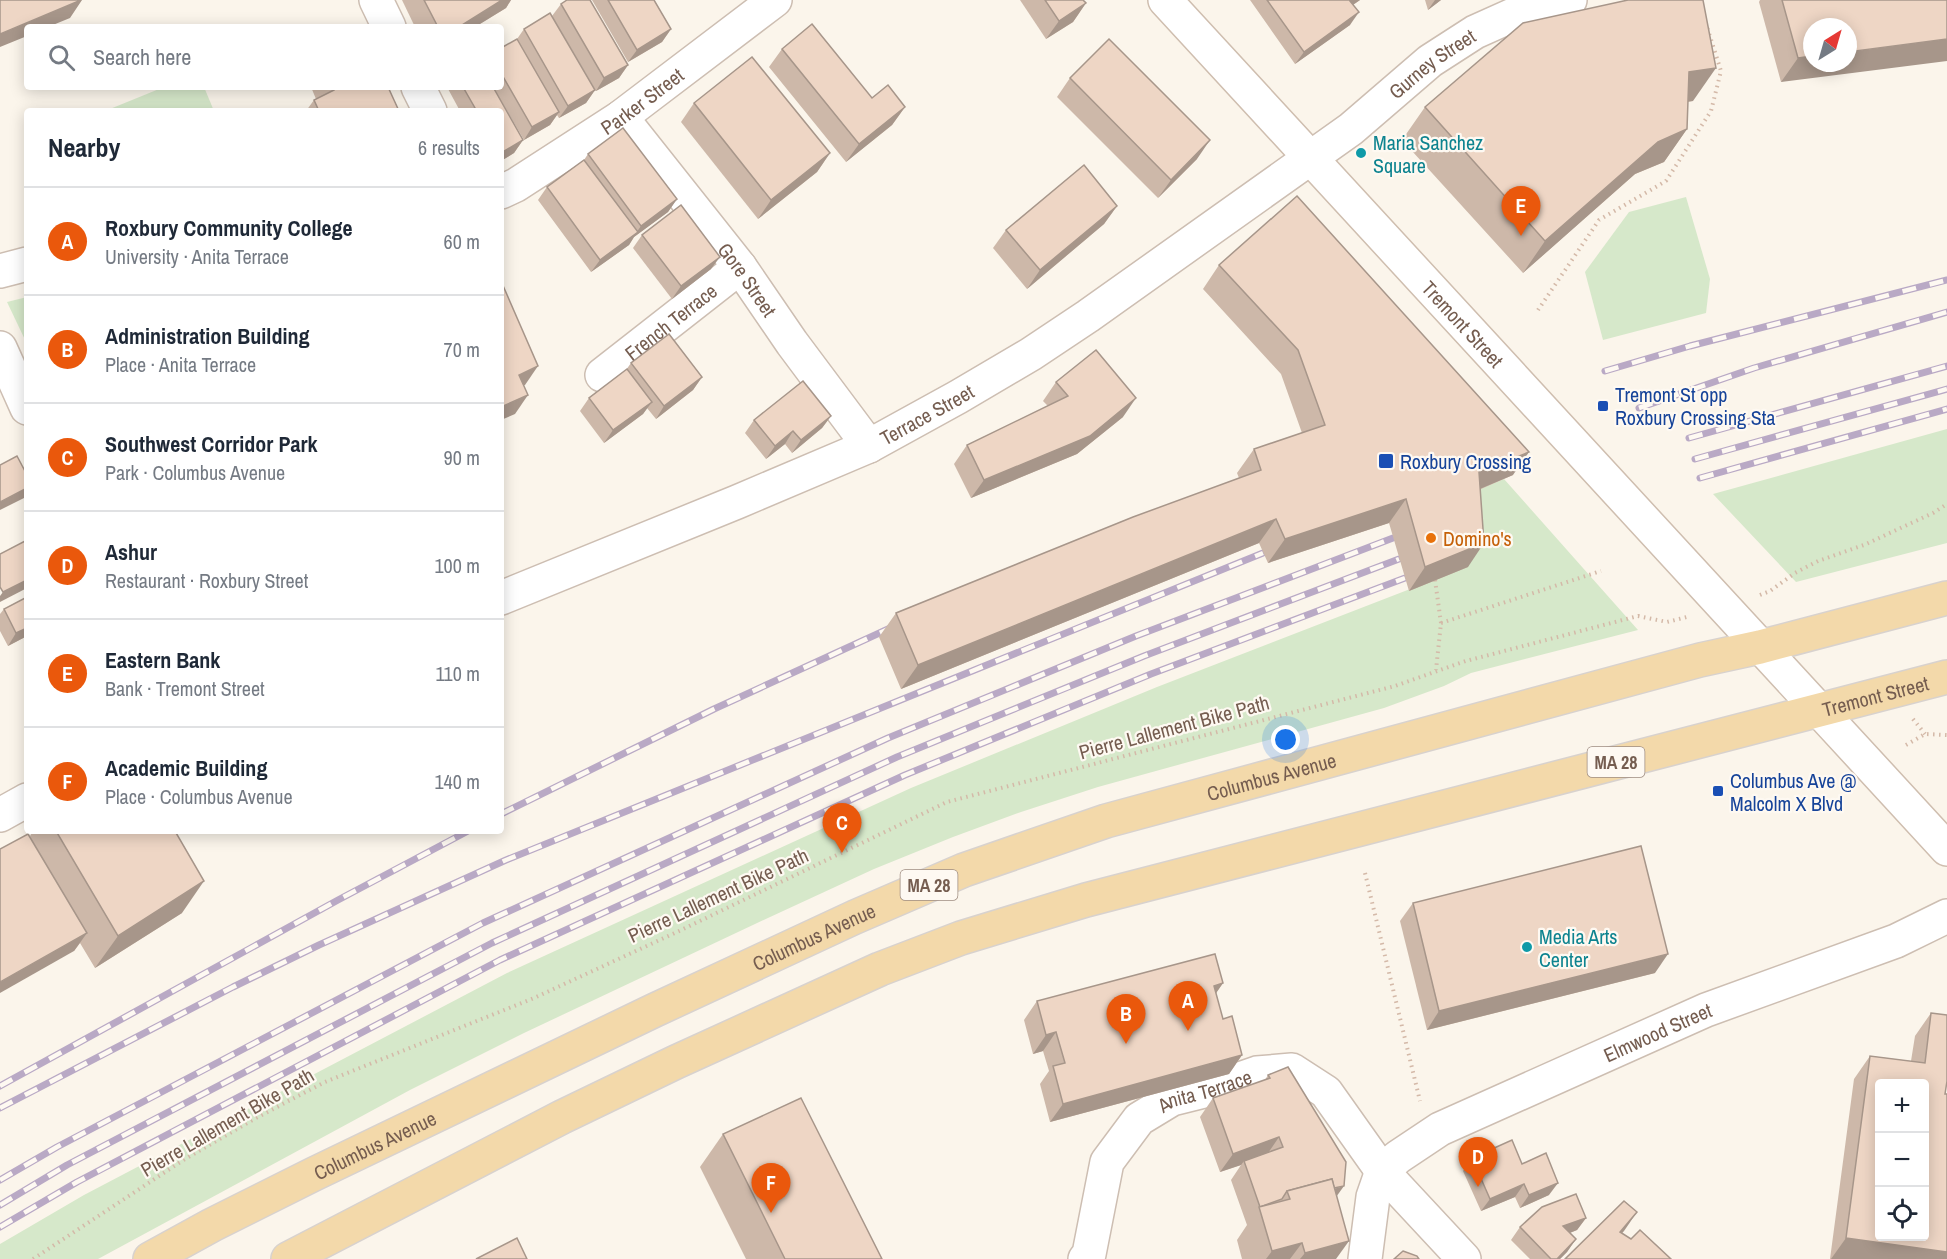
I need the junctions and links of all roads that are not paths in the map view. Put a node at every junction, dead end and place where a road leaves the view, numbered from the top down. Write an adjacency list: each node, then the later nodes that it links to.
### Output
1 (376, 0): 5 (street)
2 (775, 0): 8 (street, Parker Street)
3 (1165, 0): 9 (street, Tremont Street)
4 (1570, 0): 9 (street, Gurney Street)
5 (388, 24)
6 (420, 90): 7 (street)
7 (428, 108)
8 (621, 117): 10 (street, Parker Street); 12 (street, Gore Street)
9 (1312, 157): 17 (street, Terrace Street); 20 (street, Tremont Street)
10 (504, 191)
11 (24, 265): 13 (street)
12 (740, 267): 15 (street, French Terrace); 17 (street, Gore Street)
13 (0, 271)
14 (0, 348): 16 (street)
15 (602, 375)
16 (24, 401)
17 (869, 446): 18 (street, Terrace Street)
18 (504, 597)
19 (1947, 598): 20 (main road, MA 28)
20 (1760, 647): 22 (street, Tremont Street); 28 (main road, Columbus Avenue / MA 28)
21 (1947, 677): 22 (main road, Tremont Street / MA 28)
22 (1820, 711): 25 (street); 29 (main road, MA 28)
23 (24, 802): 24 (street)
24 (0, 815)
25 (1947, 849)
26 (1947, 916): 27 (street, Elmwood Street)
27 (1382, 1171): 30 (street, Anita Terrace); 31 (street); 32 (street, Anita Terrace)
28 (150, 1259)
29 (288, 1259)
30 (1085, 1259)
31 (1365, 1259)
32 (1464, 1259)

